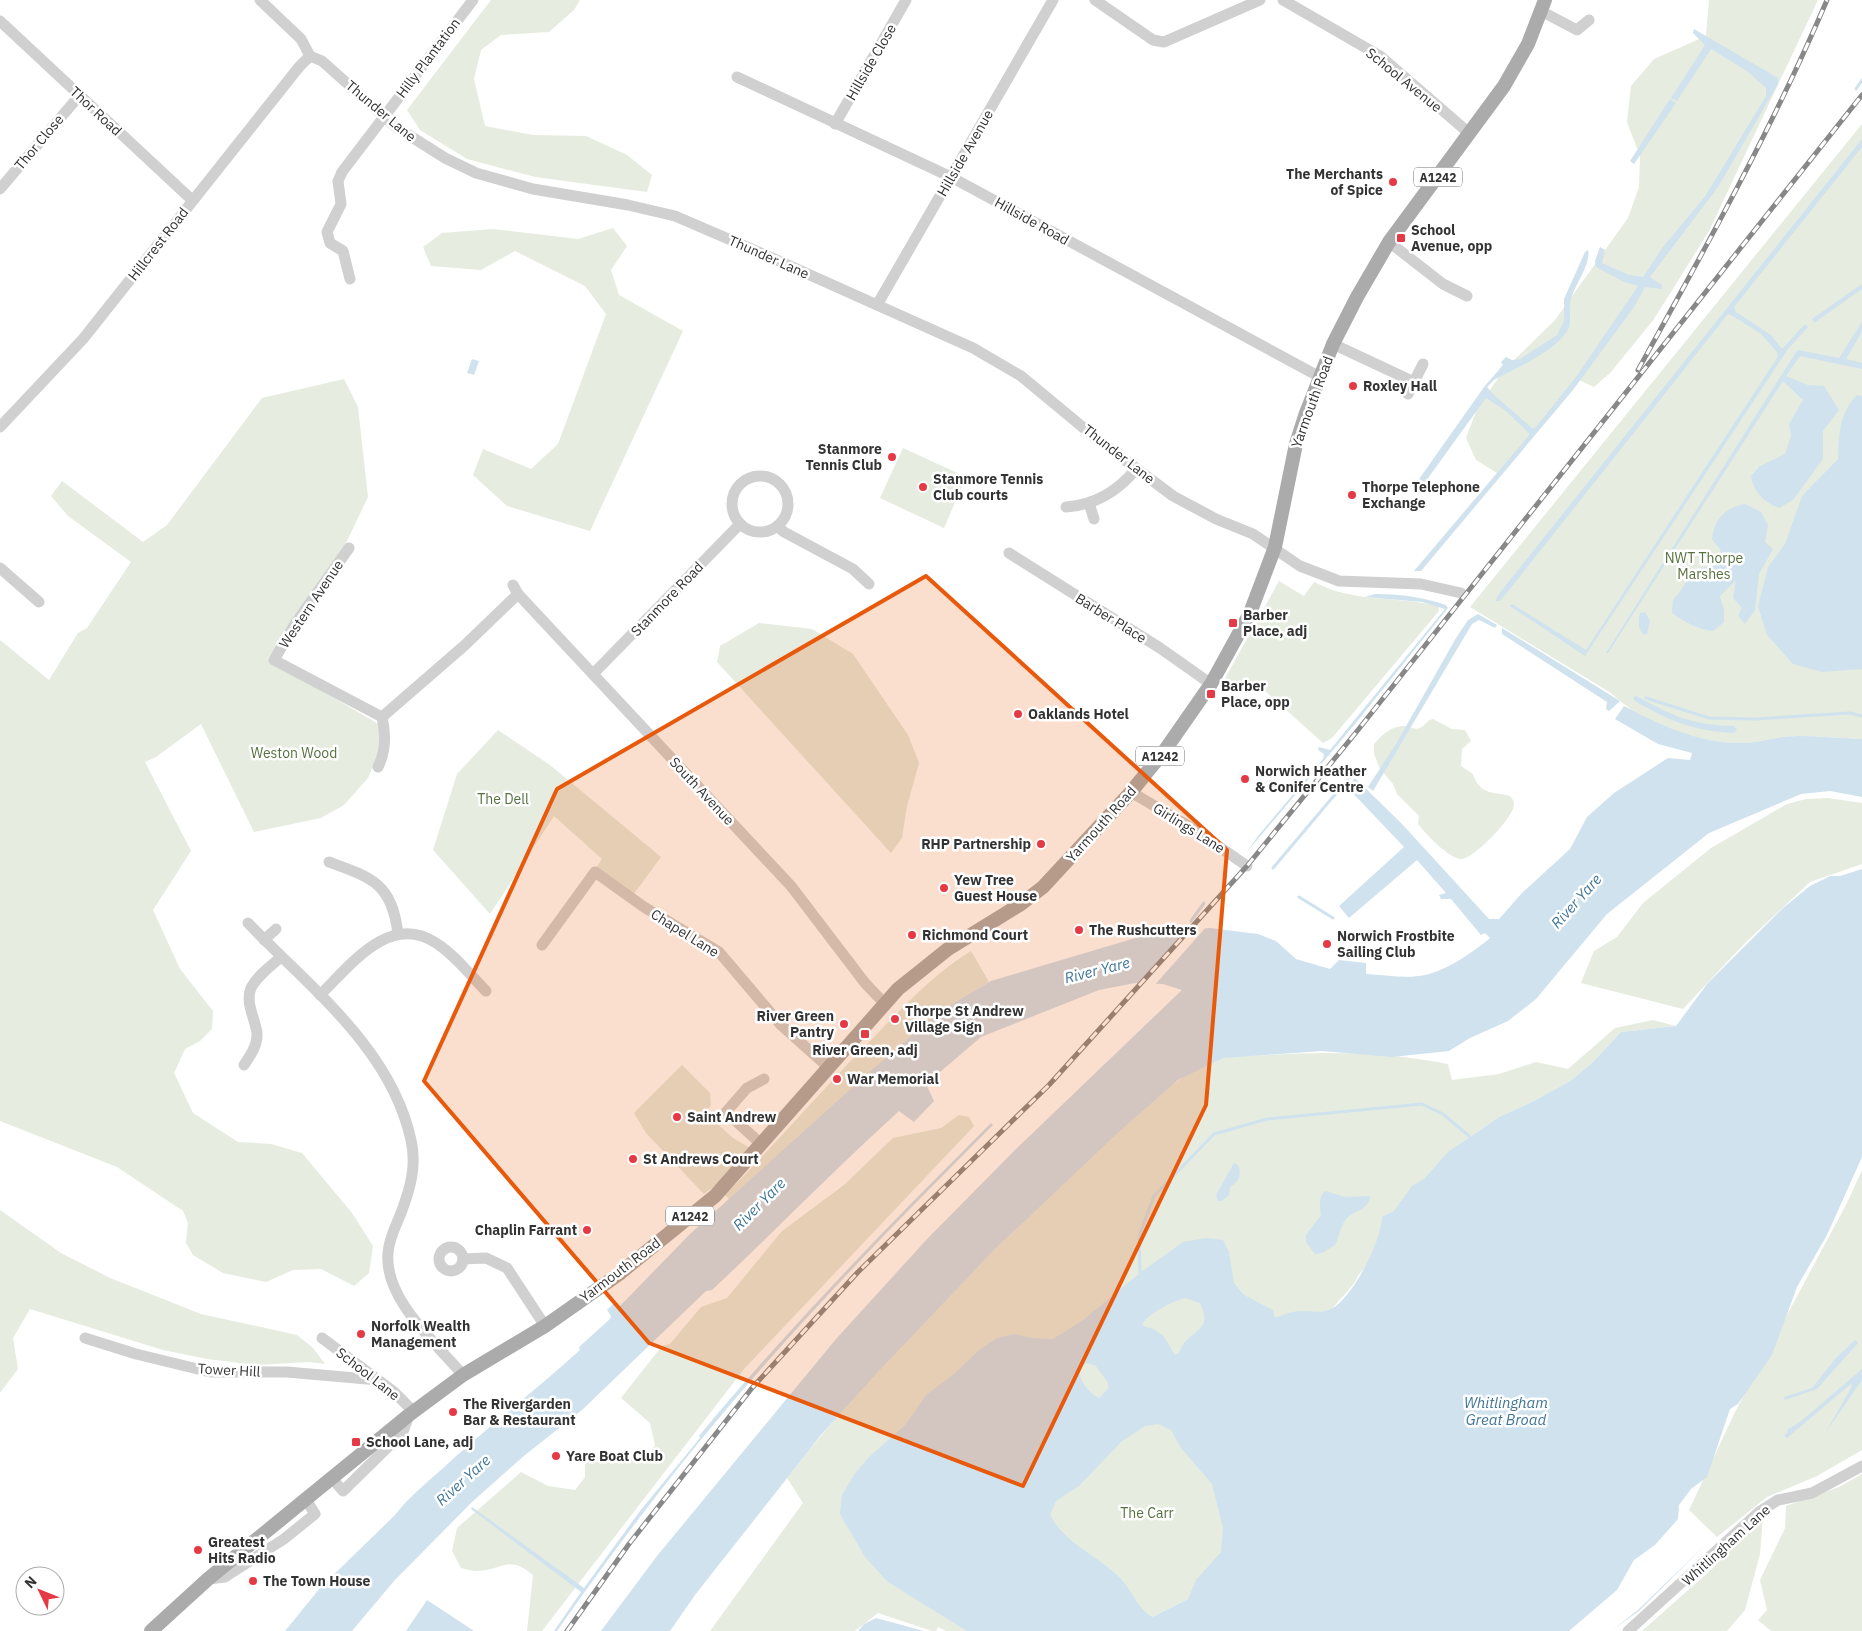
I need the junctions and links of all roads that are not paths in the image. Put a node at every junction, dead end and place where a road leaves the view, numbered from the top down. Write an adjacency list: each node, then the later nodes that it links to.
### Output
1 (260, 0): 11 (street, Thunder Lane)
2 (473, 0): 14 (street, Hilly Plantation)
3 (906, 0): 15 (street, Hillside Close)
4 (1053, 0): 17 (street, Hillside Avenue)
5 (1095, 0): 6 (street)
6 (1260, 0)
7 (1283, 0): 16 (street, School Avenue)
8 (1543, 5): 9 (street); 16 (main road, Yarmouth Road / A1242)
9 (1589, 20)
10 (0, 21): 13 (street, Thor Road)
11 (310, 56): 14 (street, Thunder Lane); 19 (street, Hillcrest Road)
12 (737, 77): 15 (street, Hillside Road)
13 (79, 96): 18 (street, Thor Close); 19 (street, Thor Road)
14 (384, 117): 21 (street, Hilly Plantation); 23 (street, Thunder Lane)
15 (836, 124): 17 (street, Hillside Road)
16 (1470, 134): 20 (main road, Yarmouth Road / A1242)
17 (952, 177): 23 (street, Hillside Avenue); 26 (street, Hillside Road)
18 (0, 190)
19 (192, 200): 29 (street, Hillcrest Road)
20 (1389, 242): 22 (street); 24 (main road, Yarmouth Road / A1242)
21 (346, 274)
22 (1467, 296)
23 (877, 305): 30 (street, Thunder Lane)
24 (1333, 344): 26 (main road, Yarmouth Road / A1242); 27 (street)
25 (1423, 364): 27 (street)
26 (1320, 377): 36 (main road, Yarmouth Road / A1242)
27 (1414, 382): 28 (street)
28 (1408, 394)
29 (0, 427)
30 (1136, 469): 31 (street); 36 (street, Thunder Lane)
31 (1090, 503): 32 (street); 33 (street)
32 (1066, 507)
33 (1094, 519)
34 (740, 524): 35 (street); 35 (street); 45 (street, Stanmore Road)
35 (777, 526): 41 (street)
36 (1275, 547): 43 (street); 46 (main road, Yarmouth Road / A1242)
37 (349, 548): 47 (street, Western Avenue)
38 (1009, 554): 46 (street, Barber Place)
39 (864, 563): 41 (street)
40 (0, 568): 44 (street)
41 (857, 573): 42 (street)
42 (869, 584)
43 (1461, 593)
44 (39, 602)
45 (593, 674): 47 (street, South Avenue); 60 (street, South Avenue)
46 (1211, 684): 49 (main road, Yarmouth Road / A1242)
47 (382, 717): 48 (street)
48 (378, 767)
49 (1131, 792): 51 (street, Girlings Lane); 60 (main road, Yarmouth Road / A1242)
50 (329, 862): 54 (street)
51 (1247, 866)
52 (248, 923): 55 (street)
53 (276, 929): 55 (street)
54 (398, 934): 58 (street); 59 (street)
55 (264, 940): 57 (street)
56 (542, 945): 62 (street, Chapel Lane)
57 (281, 957): 59 (street); 61 (street)
58 (486, 991)
59 (320, 995): 69 (street)
60 (884, 1003): 62 (main road, Yarmouth Road / A1242)
61 (244, 1065)
62 (828, 1067): 64 (main road, Yarmouth Road / A1242)
63 (764, 1079): 64 (street)
64 (761, 1144): 66 (main road, Yarmouth Road / A1242)
65 (463, 1259): 66 (street)
66 (545, 1326): 69 (main road, Yarmouth Road / A1242)
67 (85, 1338): 70 (street, Tower Hill)
68 (322, 1338): 70 (street, School Lane)
69 (463, 1375): 71 (main road, Yarmouth Road / A1242)
70 (378, 1380): 71 (street, School Lane)
71 (411, 1413): 73 (main road, Yarmouth Road / A1242)
72 (1862, 1466): 76 (street, Whitlingham Lane)
73 (305, 1498): 74 (main road, Yarmouth Road / A1242); 74 (street, Yarmouth Road)
74 (208, 1579): 75 (main road, Yarmouth Road / A1242)
75 (151, 1631)
76 (1628, 1631)

